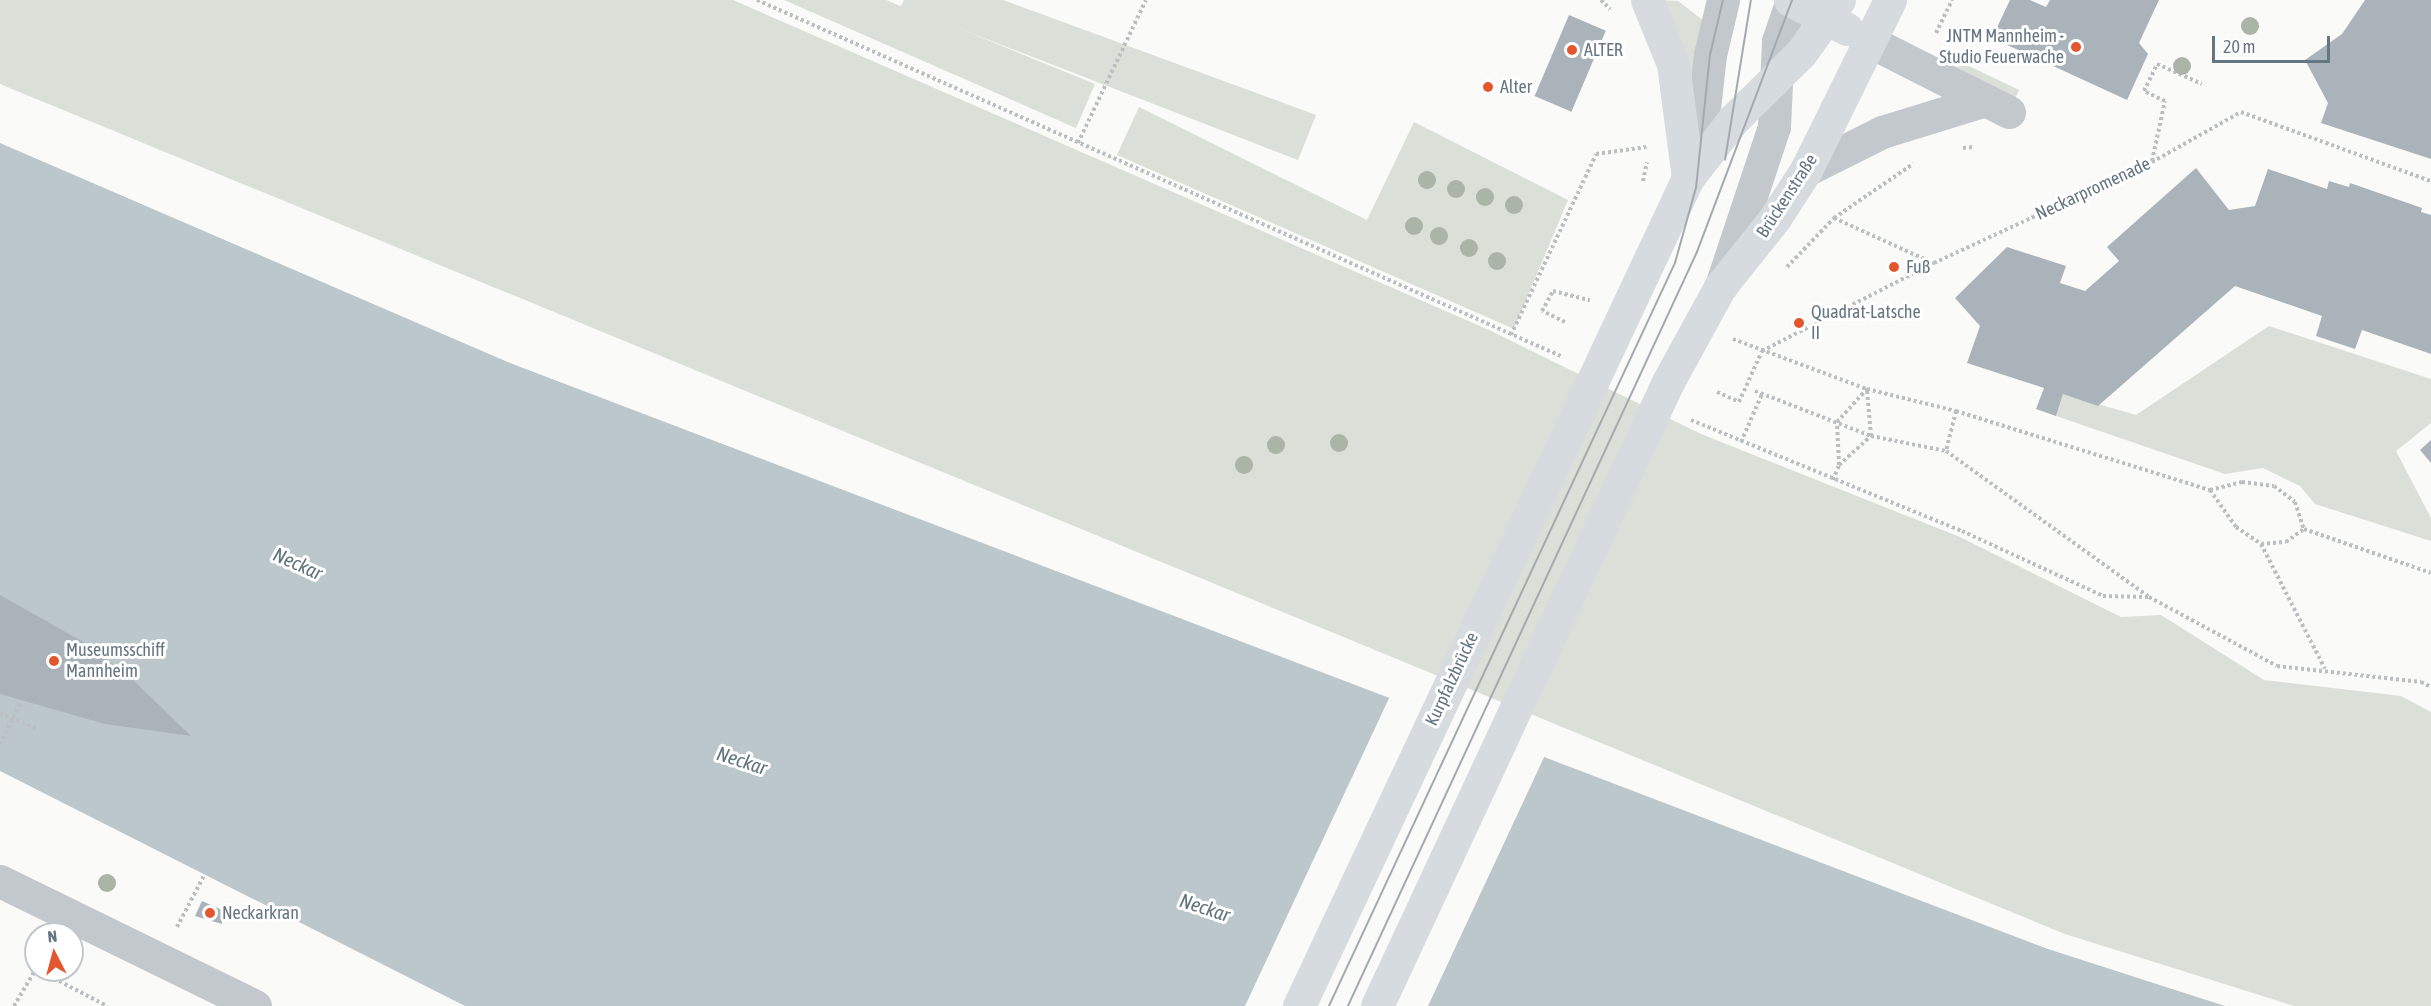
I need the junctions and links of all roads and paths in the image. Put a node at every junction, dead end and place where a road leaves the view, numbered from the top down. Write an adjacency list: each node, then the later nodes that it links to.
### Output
1 (757, 0): 15 (path)
2 (1146, 0): 15 (path)
3 (1601, 0): 9 (path)
4 (1647, 0): 19 (main road)
5 (1723, 0): 19 (lane)
6 (1791, 0): 8 (main road); 11 (lane)
7 (1890, 0): 10 (main road, Brückenstraße)
8 (1834, 10): 10 (main road); 11 (main road)
9 (1615, 16)
10 (1869, 41): 13 (lane); 18 (main road, Brückenstraße)
11 (1776, 77): 19 (main road); 25 (lane)
12 (2202, 84): 17 (path)
13 (1906, 123): 18 (lane); 22 (path)
14 (1650, 137): 16 (path)
15 (1078, 143): 31 (path)
16 (1649, 146): 21 (path); 31 (path)
17 (2152, 162): 20 (path, Neckarpromenade); 23 (path, Neckarpromenade)
18 (1806, 170): 25 (main road, Brückenstraße)
19 (1688, 178): 66 (main road, Kurpfalzbrücke)
20 (2431, 181)
21 (1641, 191)
22 (1834, 218): 23 (path); 24 (path)
23 (1934, 263): 32 (path, Neckarpromenade)
24 (1785, 269)
25 (1720, 288): 67 (main road, Brückenstraße)
26 (1595, 289): 27 (path)
27 (1590, 300): 28 (path); 29 (path)
28 (1586, 309)
29 (1565, 322)
30 (1734, 328): 32 (path)
31 (1511, 334): 33 (path)
32 (1762, 351): 34 (path); 35 (path)
33 (1571, 361)
34 (1867, 389): 38 (path); 40 (path); 41 (path)
35 (1717, 392)
36 (1755, 392): 37 (path)
37 (1762, 394): 40 (path); 42 (path)
38 (1956, 411): 43 (path); 46 (path)
39 (1685, 417): 42 (path)
40 (1837, 422): 41 (path); 44 (path)
41 (1871, 435): 43 (path); 44 (path)
42 (1741, 442): 45 (path)
43 (1946, 451): 50 (path)
44 (1839, 465): 45 (path)
45 (1833, 480): 50 (path)
46 (2211, 490): 47 (path); 48 (path)
47 (2304, 529): 48 (path); 49 (path)
48 (2261, 544): 51 (path)
49 (2431, 573)
50 (2149, 597): 51 (path)
51 (2325, 669): 52 (path)
52 (2431, 687)
53 (21, 702): 55 (path)
54 (0, 713): 55 (path)
55 (13, 719): 56 (path); 57 (path)
56 (38, 729)
57 (0, 744)
58 (205, 874): 60 (path)
59 (0, 881): 60 (lane)
60 (160, 960): 65 (lane)
61 (29, 982): 63 (path)
62 (62, 982): 64 (path)
63 (14, 1006)
64 (107, 1006)
65 (255, 1006)
66 (1299, 1006)
67 (1377, 1006)

